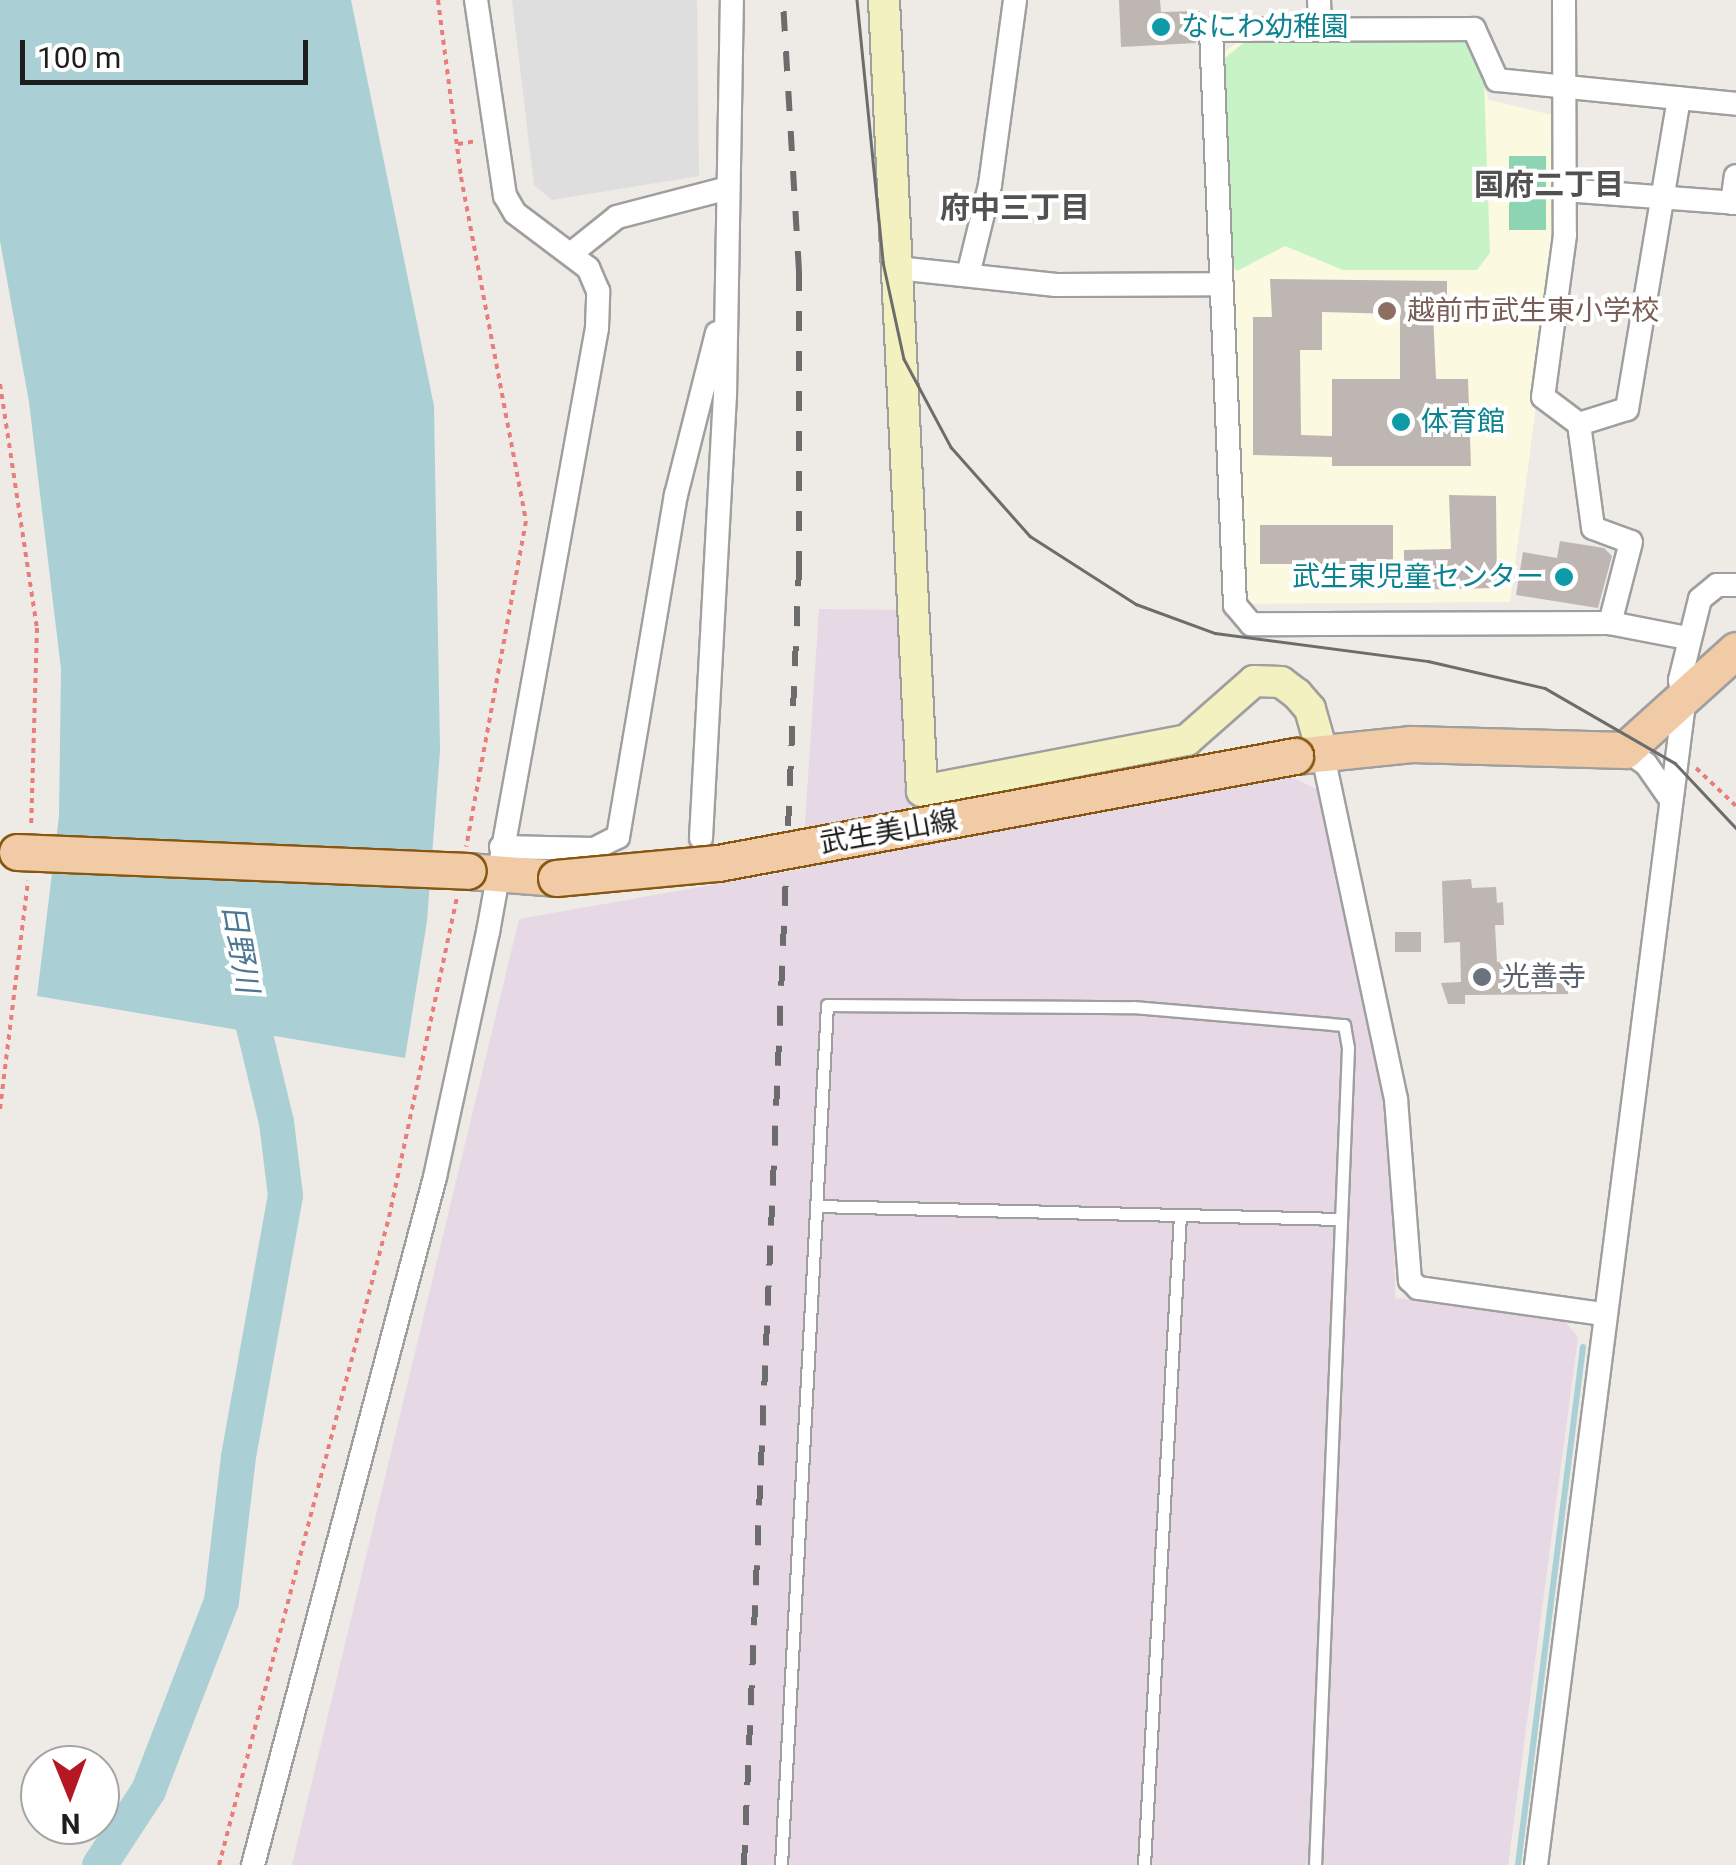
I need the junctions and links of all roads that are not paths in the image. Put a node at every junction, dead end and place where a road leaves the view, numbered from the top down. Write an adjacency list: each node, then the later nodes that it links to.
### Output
1 (476, 0): 16 (street)
2 (732, 0): 12 (street)
3 (884, 0): 17 (street)
4 (1015, 0): 18 (street)
5 (1319, 0): 7 (street)
6 (1564, 0): 8 (street)
7 (1320, 28): 8 (street); 19 (street)
8 (1562, 84): 9 (street); 13 (street)
9 (1679, 98): 10 (street); 14 (street)
10 (1736, 104)
11 (1736, 176): 15 (street)
12 (728, 188): 16 (street); 20 (street)
13 (1564, 190): 14 (street); 21 (street)
14 (1664, 198): 15 (street); 21 (street)
15 (1734, 203)
16 (573, 252): 34 (street)
17 (898, 268): 18 (street); 30 (street)
18 (969, 271): 19 (street)
19 (1220, 284): 23 (street)
20 (723, 333): 26 (street); 34 (street)
21 (1578, 424): 23 (street)
22 (1736, 585): 24 (street)
23 (1610, 623): 24 (street)
24 (1687, 638): 28 (street)
25 (1736, 650): 28 (main road)
26 (711, 677): 27 (street); 32 (street)
27 (727, 698)
28 (1684, 704): 29 (main road); 31 (street)
29 (1625, 750): 30 (main road, 武生美山線); 31 (street)
30 (1309, 754): 34 (main road, 武生美山線, bridge); 38 (street)
31 (1668, 794): 38 (street)
32 (701, 838)
33 (19, 849): 34 (main road, 武生美山線, bridge)
34 (478, 868): 39 (street)
35 (816, 1206): 36 (lane); 37 (lane); 40 (lane)
36 (1180, 1215): 37 (lane); 41 (lane)
37 (1340, 1219): 42 (lane)
38 (1602, 1314): 43 (street)
39 (253, 1865)
40 (780, 1865)
41 (1144, 1865)
42 (1315, 1865)
43 (1536, 1865)

